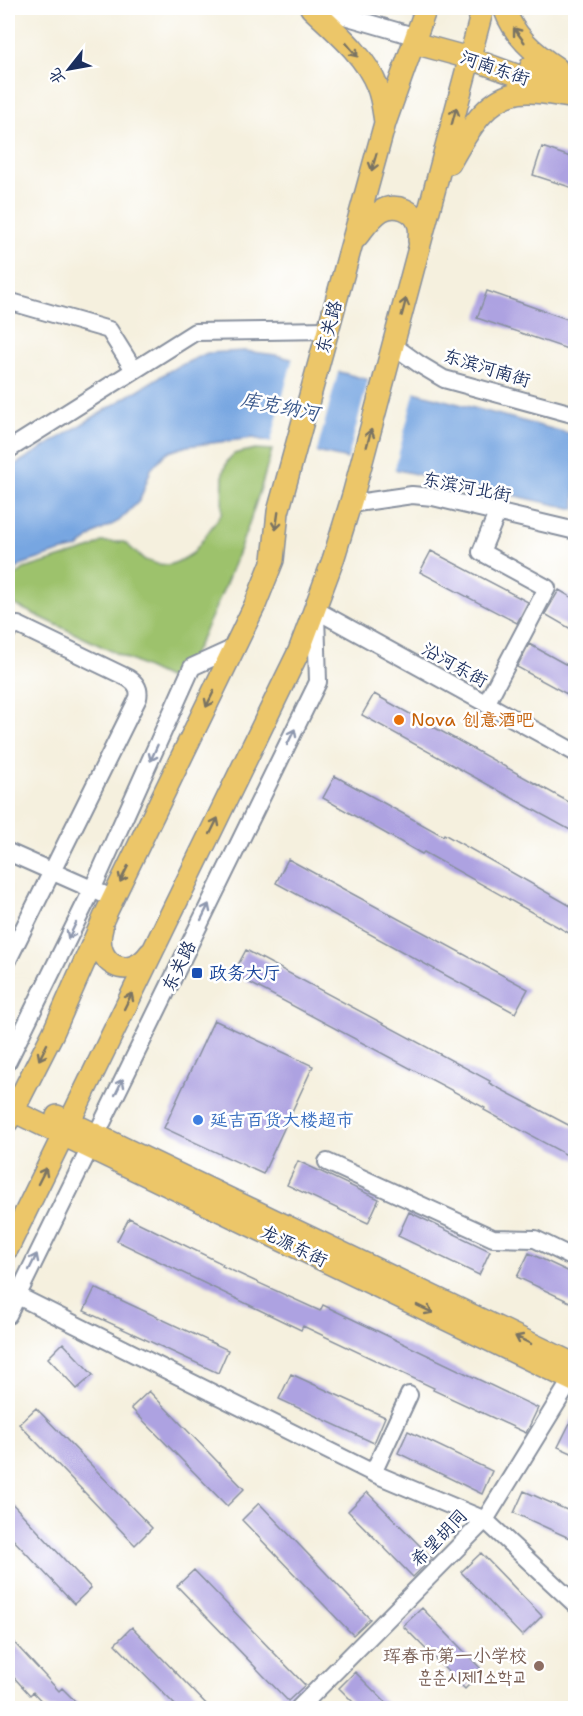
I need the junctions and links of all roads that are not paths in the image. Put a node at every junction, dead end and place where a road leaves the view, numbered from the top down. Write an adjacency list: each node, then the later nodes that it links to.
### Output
1 (311, 8): 10 (main road, one-way to 10)
2 (317, 8): 6 (street)
3 (426, 8): 6 (main road, 东关路)
4 (483, 8): 7 (main road, 东关路)
5 (504, 8): 8 (main road, one-way to 5)
6 (417, 37): 7 (main road, 河南东街); 10 (main road, 东关路)
7 (471, 52): 8 (main road, 河南东街); 9 (main road, 河南东街); 11 (main road, 东关路, one-way to 7)
8 (576, 81)
9 (576, 97): 11 (main road)
10 (385, 123): 12 (main road, 东关路, one-way to 12)
11 (436, 187): 13 (main road, 东关路)
12 (352, 243): 13 (main road); 15 (main road, 东关路)
13 (418, 254): 16 (main road, 东关路, one-way to 13)
14 (8, 301): 17 (street)
15 (328, 330): 17 (street); 25 (main road, 东关路, one-way to 25)
16 (392, 353): 18 (street, 东滨河南街); 20 (main road, 东关路, one-way to 16)
17 (134, 370): 19 (street)
18 (576, 415)
19 (8, 450)
20 (352, 499): 21 (street, 东滨河北街); 23 (main road, 东关路)
21 (498, 511): 22 (street, 东滨河北街); 26 (street)
22 (576, 531)
23 (316, 610): 26 (street, 沿河东街); 32 (main road, 东关路, one-way to 23); 38 (street, 东关路, one-way to 23)
24 (8, 630): 29 (street)
25 (236, 647): 30 (street, one-way to 30); 31 (main road, 东关路, one-way to 31)
26 (486, 704): 27 (street, 沿河东街)
27 (576, 753)
28 (8, 852): 29 (street)
29 (52, 872): 30 (street); 33 (street)
30 (92, 890): 31 (street); 34 (street, one-way to 34)
31 (109, 906): 32 (main road); 36 (main road, 东关路, one-way to 36)
32 (155, 946): 37 (main road, 东关路, one-way to 32)
33 (8, 960)
34 (8, 1061)
35 (8, 1068): 36 (street)
36 (17, 1102): 37 (main road, 龙源东街)
37 (66, 1128): 38 (main road, 龙源东街); 40 (main road, 东关路, one-way to 37)
38 (93, 1141): 42 (street, 东关路, one-way to 38); 44 (main road, 龙源东街)
39 (327, 1162): 41 (street)
40 (8, 1248)
41 (576, 1259)
42 (12, 1293): 43 (street, 东关路); 46 (street)
43 (8, 1315)
44 (574, 1374): 47 (street, 希望胡同)
45 (410, 1395): 46 (street)
46 (373, 1473): 47 (street)
47 (484, 1520): 48 (street); 49 (street, 希望胡同)
48 (576, 1605)
49 (299, 1708)

